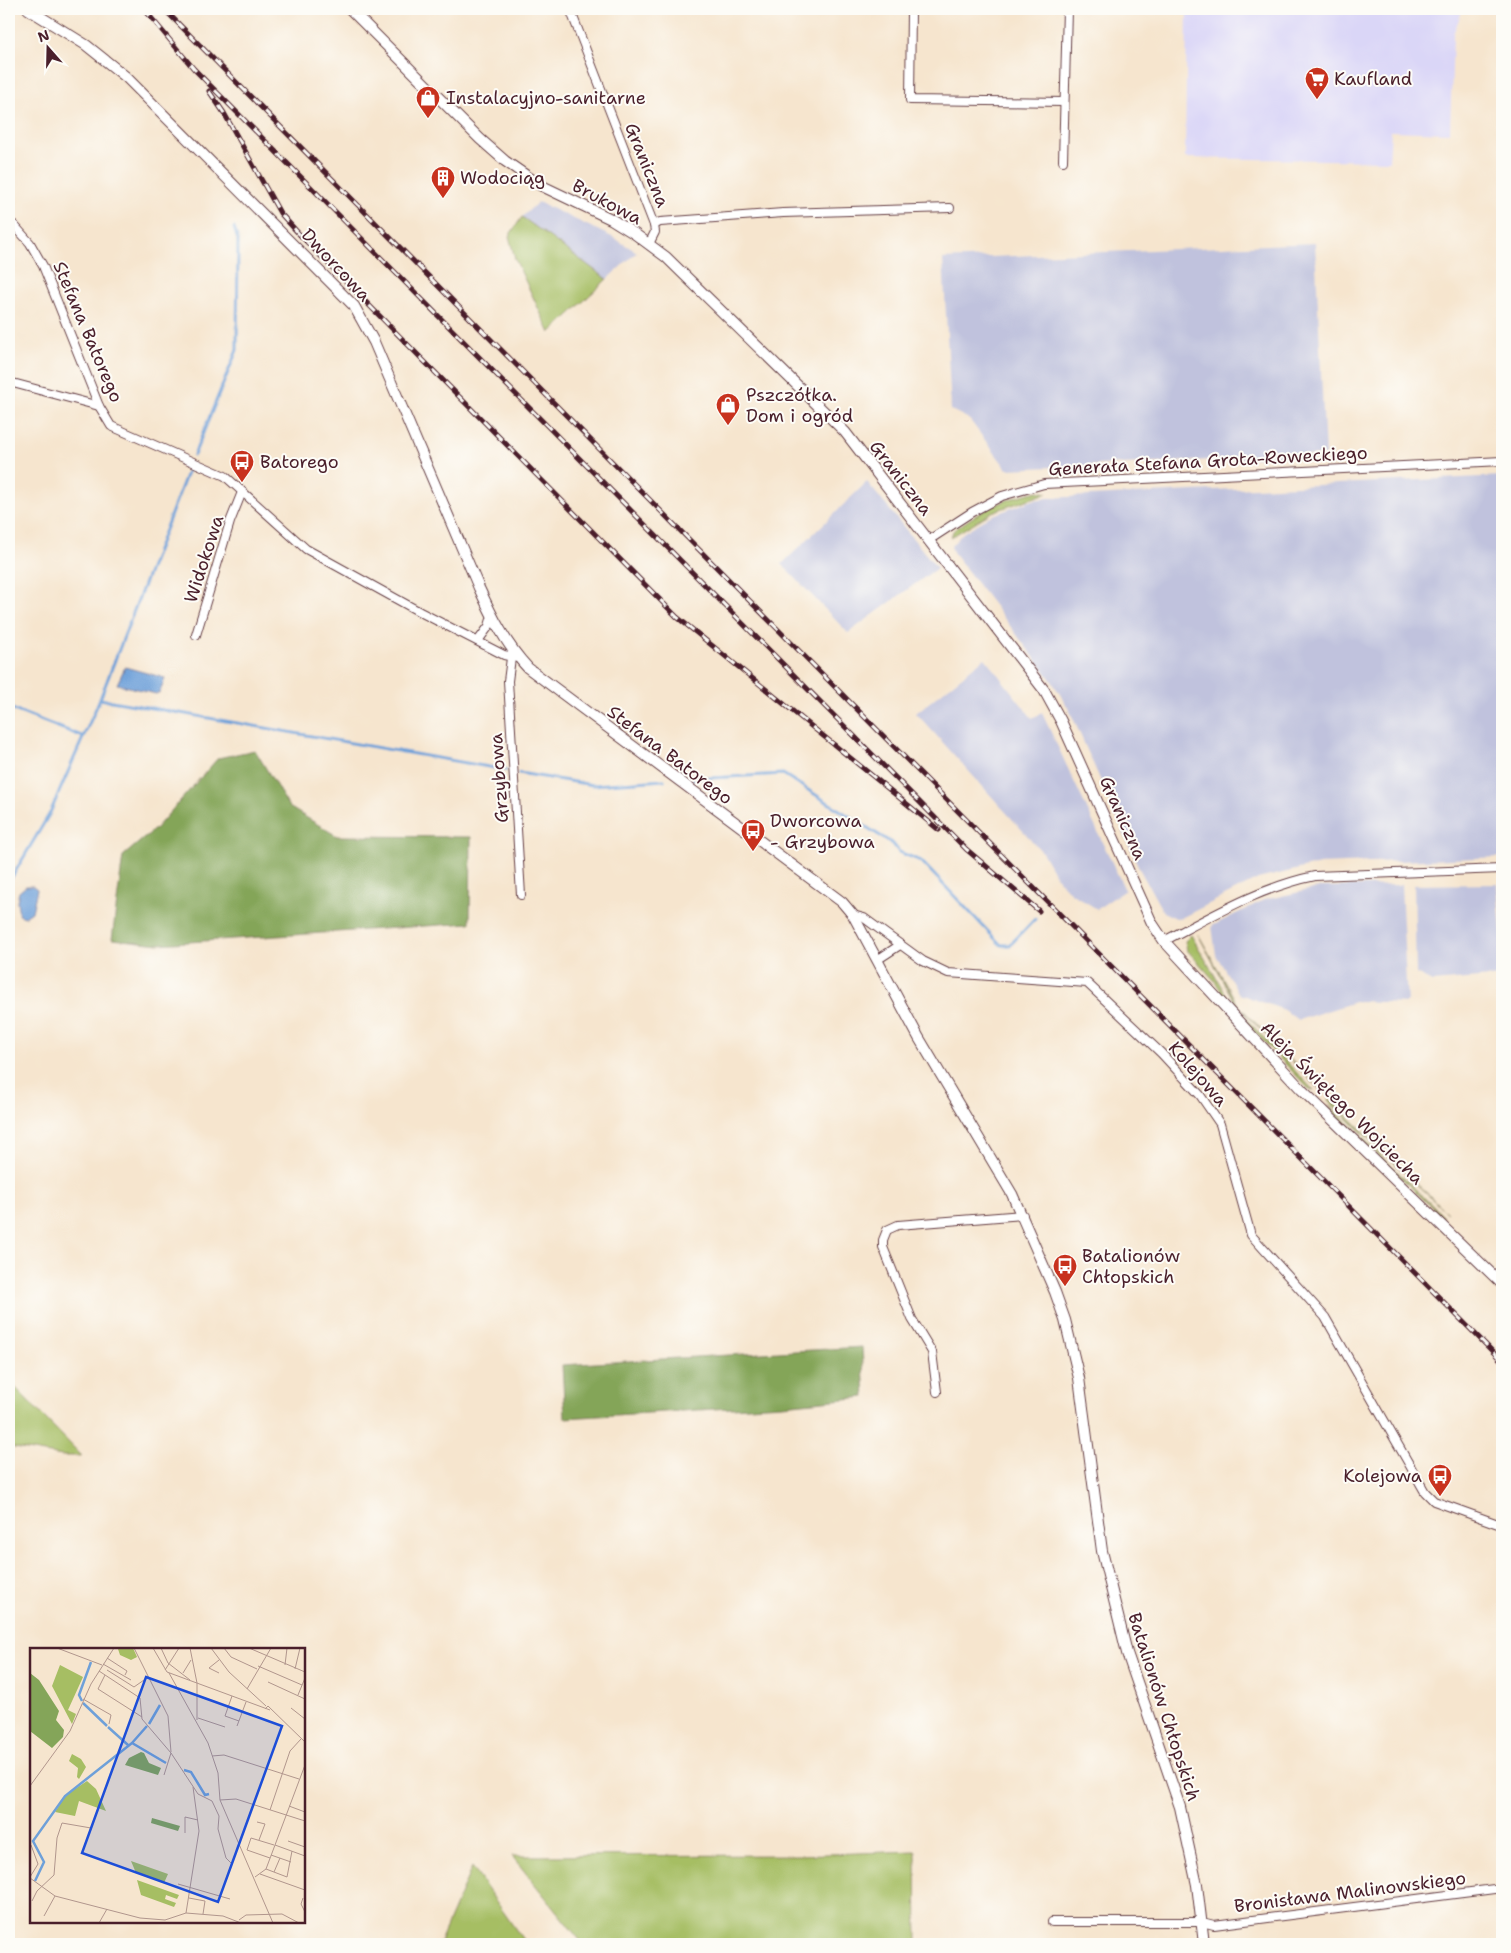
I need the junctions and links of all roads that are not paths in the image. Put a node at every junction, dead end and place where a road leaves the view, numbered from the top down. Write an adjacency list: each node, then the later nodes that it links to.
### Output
1 (28, 9): 17 (street, Dworcowa)
2 (350, 9): 11 (street, Brukowa)
3 (570, 9): 10 (street, Graniczna)
4 (911, 9): 6 (street)
5 (1067, 9): 6 (street)
6 (1064, 102): 7 (street)
7 (1063, 161)
8 (950, 208): 10 (street)
9 (9, 223): 13 (street, Stefana Batorego)
10 (654, 225): 11 (street, Graniczna)
11 (649, 244): 16 (street, Graniczna)
12 (9, 382): 13 (street)
13 (99, 406): 15 (street, Stefana Batorego)
14 (1502, 461): 16 (street, Generała Stefana Grota-Roweckiego)
15 (242, 492): 18 (street, Widokowa); 19 (street, Stefana Batorego)
16 (929, 540): 24 (street, Graniczna)
17 (492, 616): 19 (street); 20 (street, Dworcowa)
18 (196, 635)
19 (478, 642): 20 (street, Stefana Batorego)
20 (514, 658): 22 (street, Grzybowa); 23 (street, Stefana Batorego)
21 (1502, 869): 24 (street)
22 (522, 895)
23 (852, 915): 25 (street, Stefana Batorego); 26 (street, Batalionów Chłopskich)
24 (1164, 941): 29 (street, Aleja Świętego Wojciecha)
25 (900, 945): 26 (street); 27 (street, Stefana Batorego)
26 (877, 960): 28 (street, Batalionów Chłopskich)
27 (1087, 983): 31 (street, Kolejowa)
28 (1023, 1215): 30 (street); 34 (street, Batalionów Chłopskich)
29 (1502, 1284)
30 (937, 1392)
31 (1498, 1524)
32 (1502, 1888): 34 (street, Bronisława Malinowskiego)
33 (1052, 1922): 34 (street, Bronisława Malinowskiego)
34 (1202, 1922): 35 (street, Batalionów Chłopskich)
35 (1204, 1944)

